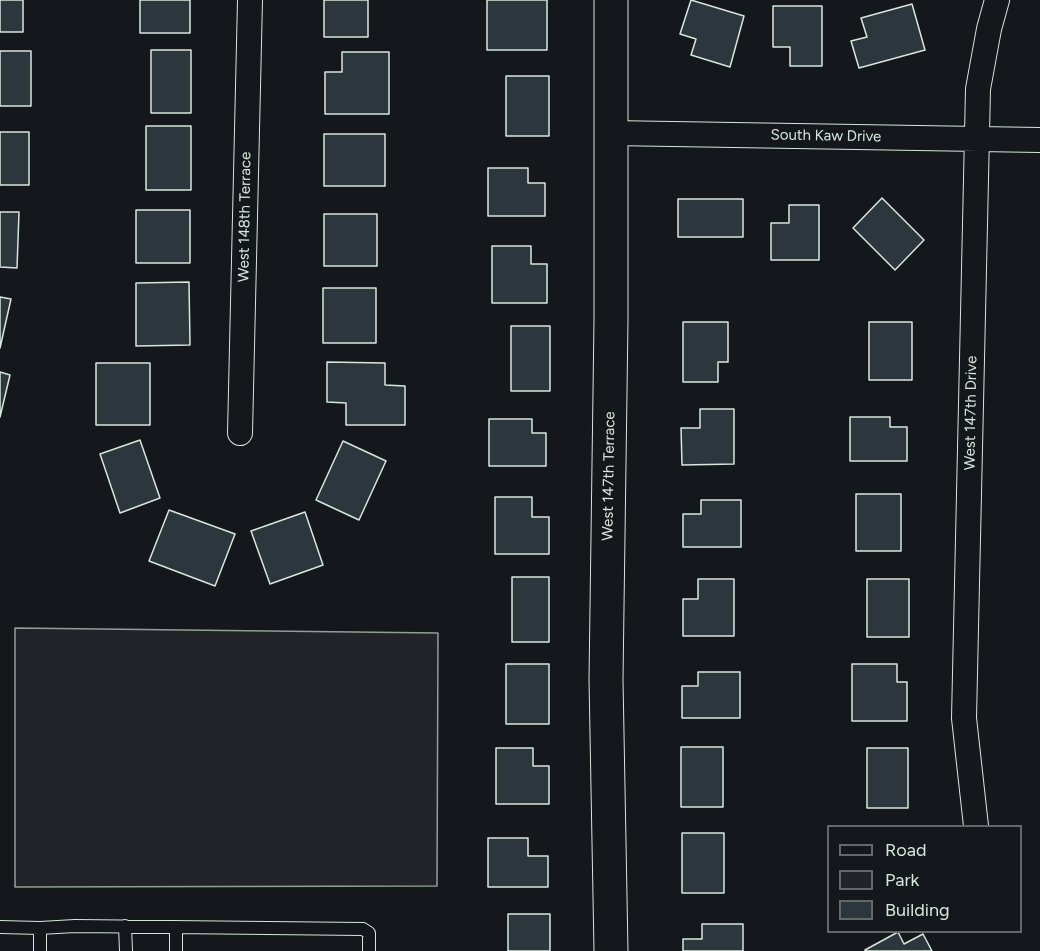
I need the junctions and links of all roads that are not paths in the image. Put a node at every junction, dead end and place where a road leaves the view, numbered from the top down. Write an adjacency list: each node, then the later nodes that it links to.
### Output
1 (250, 0): 7 (street, West 148th Terrace)
2 (611, 0): 4 (street, West 147th Terrace)
3 (997, 0): 5 (street, West 147th Drive)
4 (611, 133): 5 (street, South Kaw Drive); 17 (street, West 147th Terrace)
5 (977, 140): 6 (street, South Kaw Drive); 8 (street, West 147th Drive)
6 (1040, 140)
7 (240, 434)
8 (976, 825)
9 (125, 926): 11 (lane); 12 (lane); 14 (lane)
10 (0, 927): 12 (lane)
11 (176, 927): 15 (lane); 16 (lane)
12 (40, 928): 13 (lane)
13 (40, 951)
14 (126, 951)
15 (176, 951)
16 (369, 951)
17 (610, 951)

